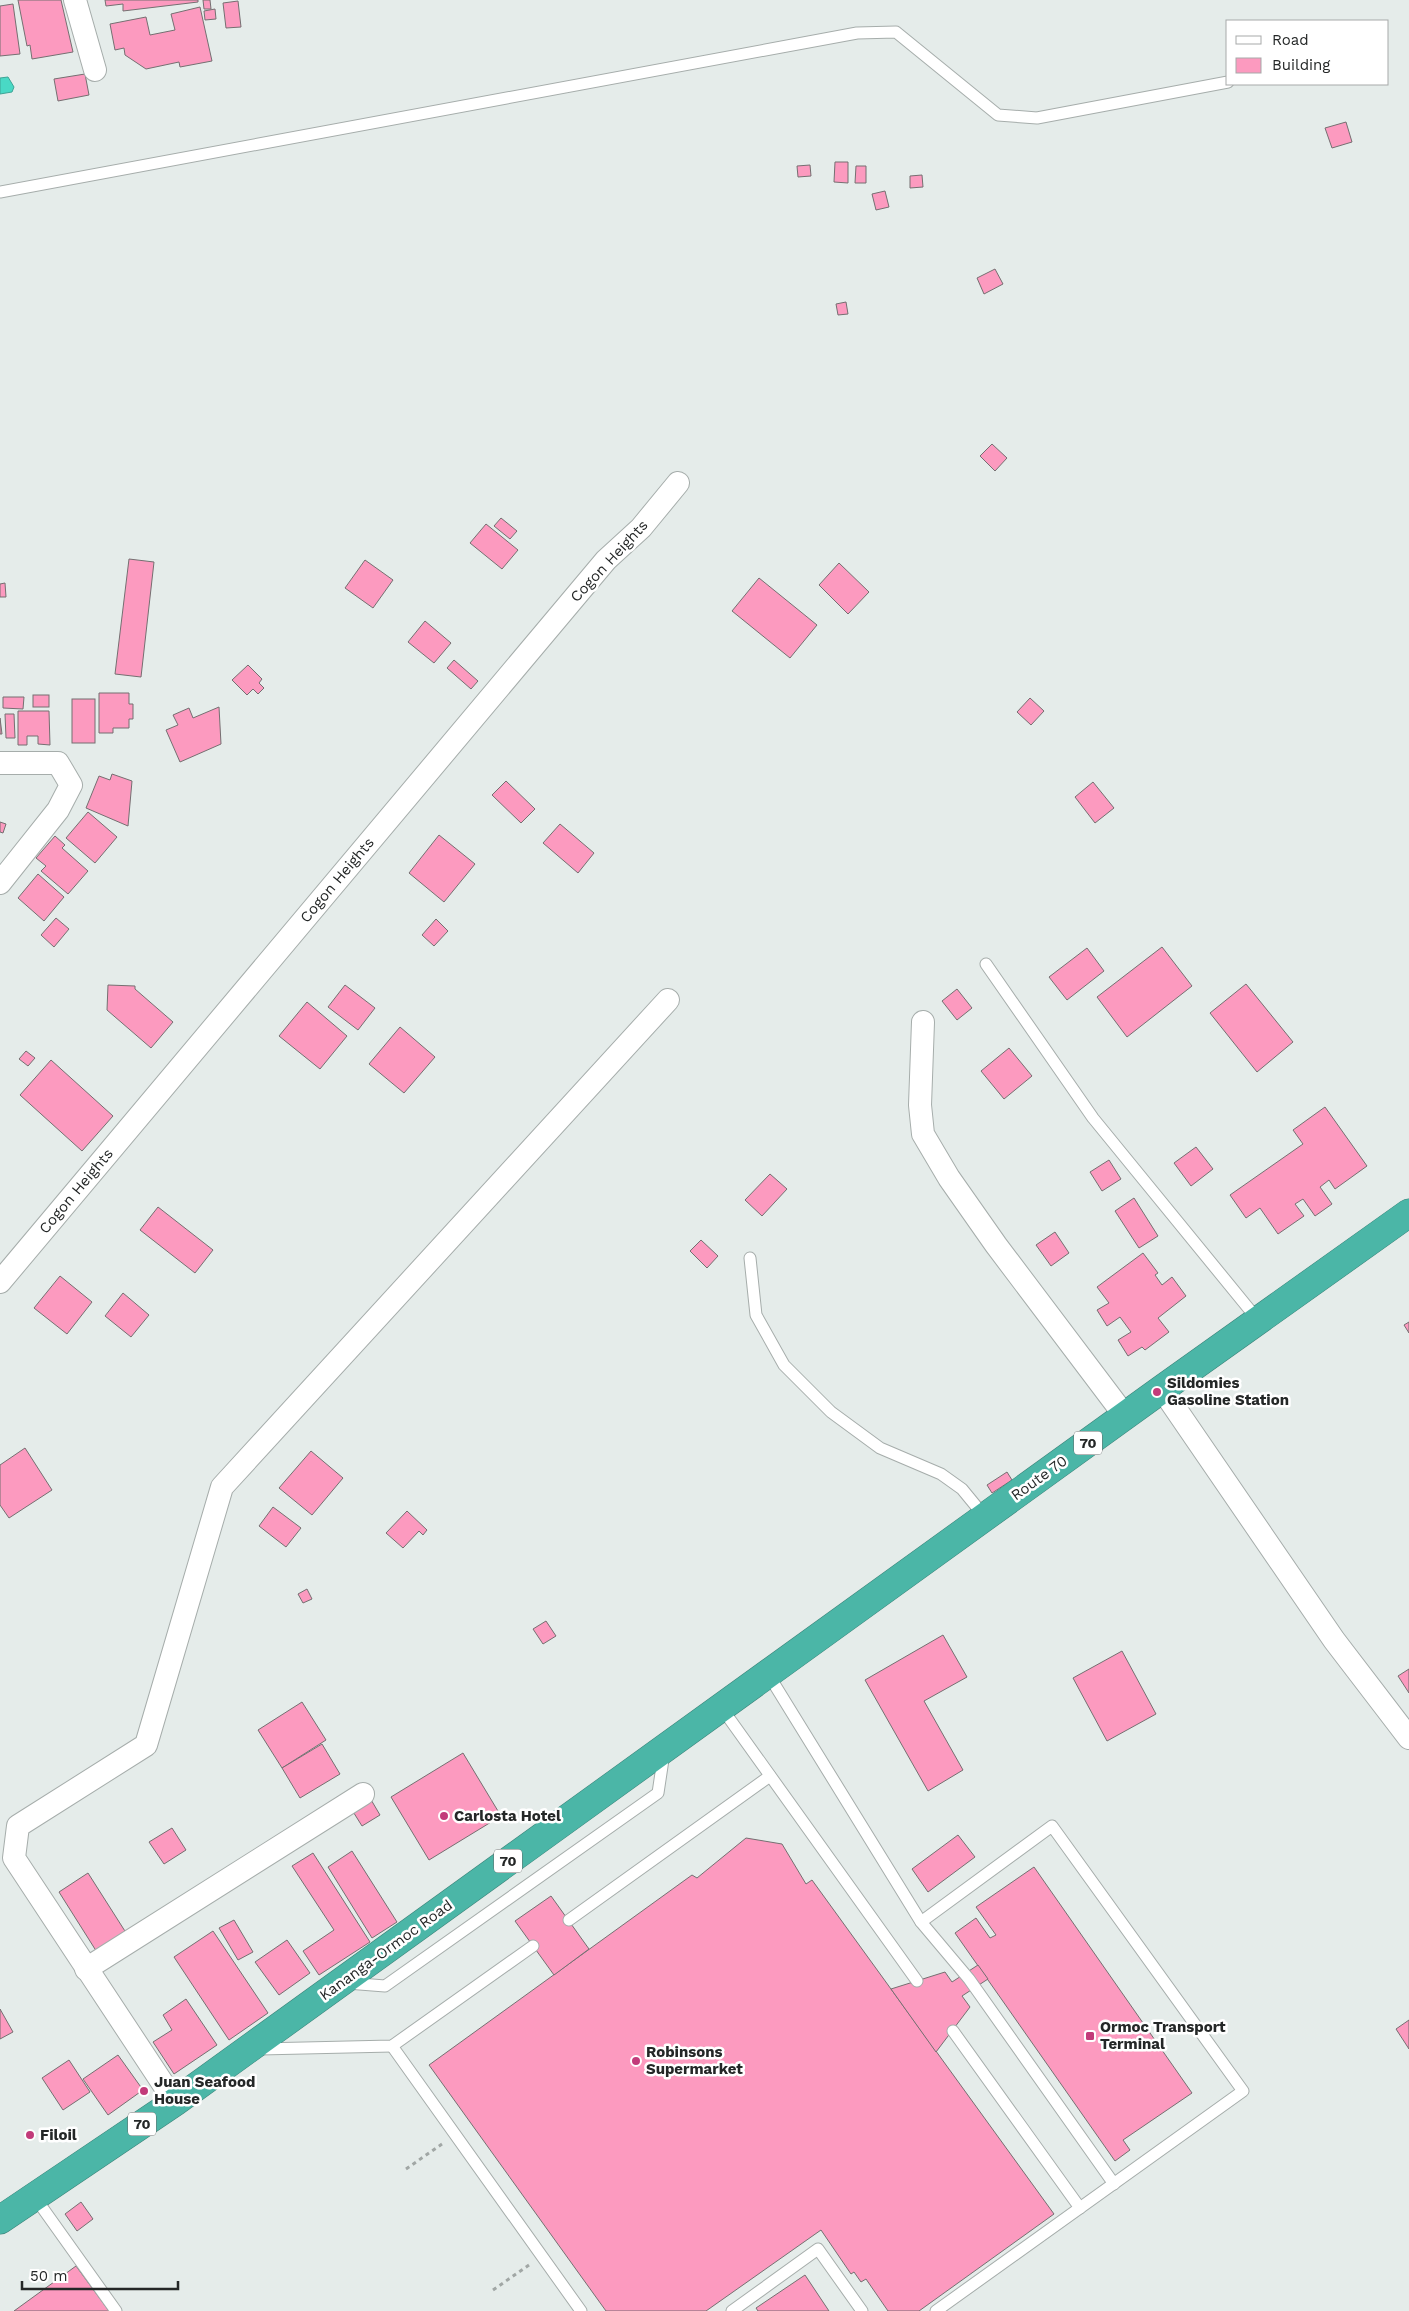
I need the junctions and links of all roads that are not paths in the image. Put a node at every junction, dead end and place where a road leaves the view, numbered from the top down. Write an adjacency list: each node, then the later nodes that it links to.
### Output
1 (75, 0): 2 (street)
2 (95, 70)
3 (1226, 82): 4 (lane)
4 (0, 192)
5 (678, 483): 13 (street, Cogon Heights)
6 (0, 763): 7 (street)
7 (0, 883)
8 (986, 964): 14 (lane)
9 (668, 1000): 26 (street)
10 (923, 1022): 16 (street)
11 (1409, 1213): 14 (highway, Route 70 / 70)
12 (750, 1258): 17 (lane)
13 (0, 1282)
14 (1259, 1321): 15 (highway, Route 70 / 70)
15 (1162, 1389): 16 (highway, Route 70 / 70); 20 (street)
16 (1125, 1416): 17 (highway, Route 70 / 70)
17 (985, 1517): 18 (highway, Route 70 / 70)
18 (768, 1674): 19 (highway, Kananga-Ormoc Road / 70); 24 (lane)
19 (721, 1707): 21 (lane); 30 (highway, Kananga-Ormoc Road / 70)
20 (1409, 1738)
21 (770, 1776): 23 (lane); 27 (lane)
22 (363, 1794): 26 (street)
23 (568, 1920)
24 (921, 1922): 32 (lane); 32 (lane)
25 (533, 1946): 29 (lane)
26 (86, 1969): 31 (street)
27 (917, 1981)
28 (953, 2031): 35 (lane)
29 (392, 2046): 30 (lane); 38 (lane)
30 (248, 2049): 31 (highway, Kananga-Ormoc Road / 70)
31 (175, 2102): 33 (highway, Kananga-Ormoc Road / 70)
32 (1114, 2184): 35 (lane)
33 (34, 2196): 34 (highway, 70); 36 (highway, Kananga-Ormoc Road / 70); 37 (lane)
34 (0, 2205)
35 (1080, 2208): 41 (lane)
36 (0, 2220)
37 (116, 2311)
38 (582, 2311)
39 (732, 2311): 40 (lane)
40 (862, 2311)
41 (936, 2311)

